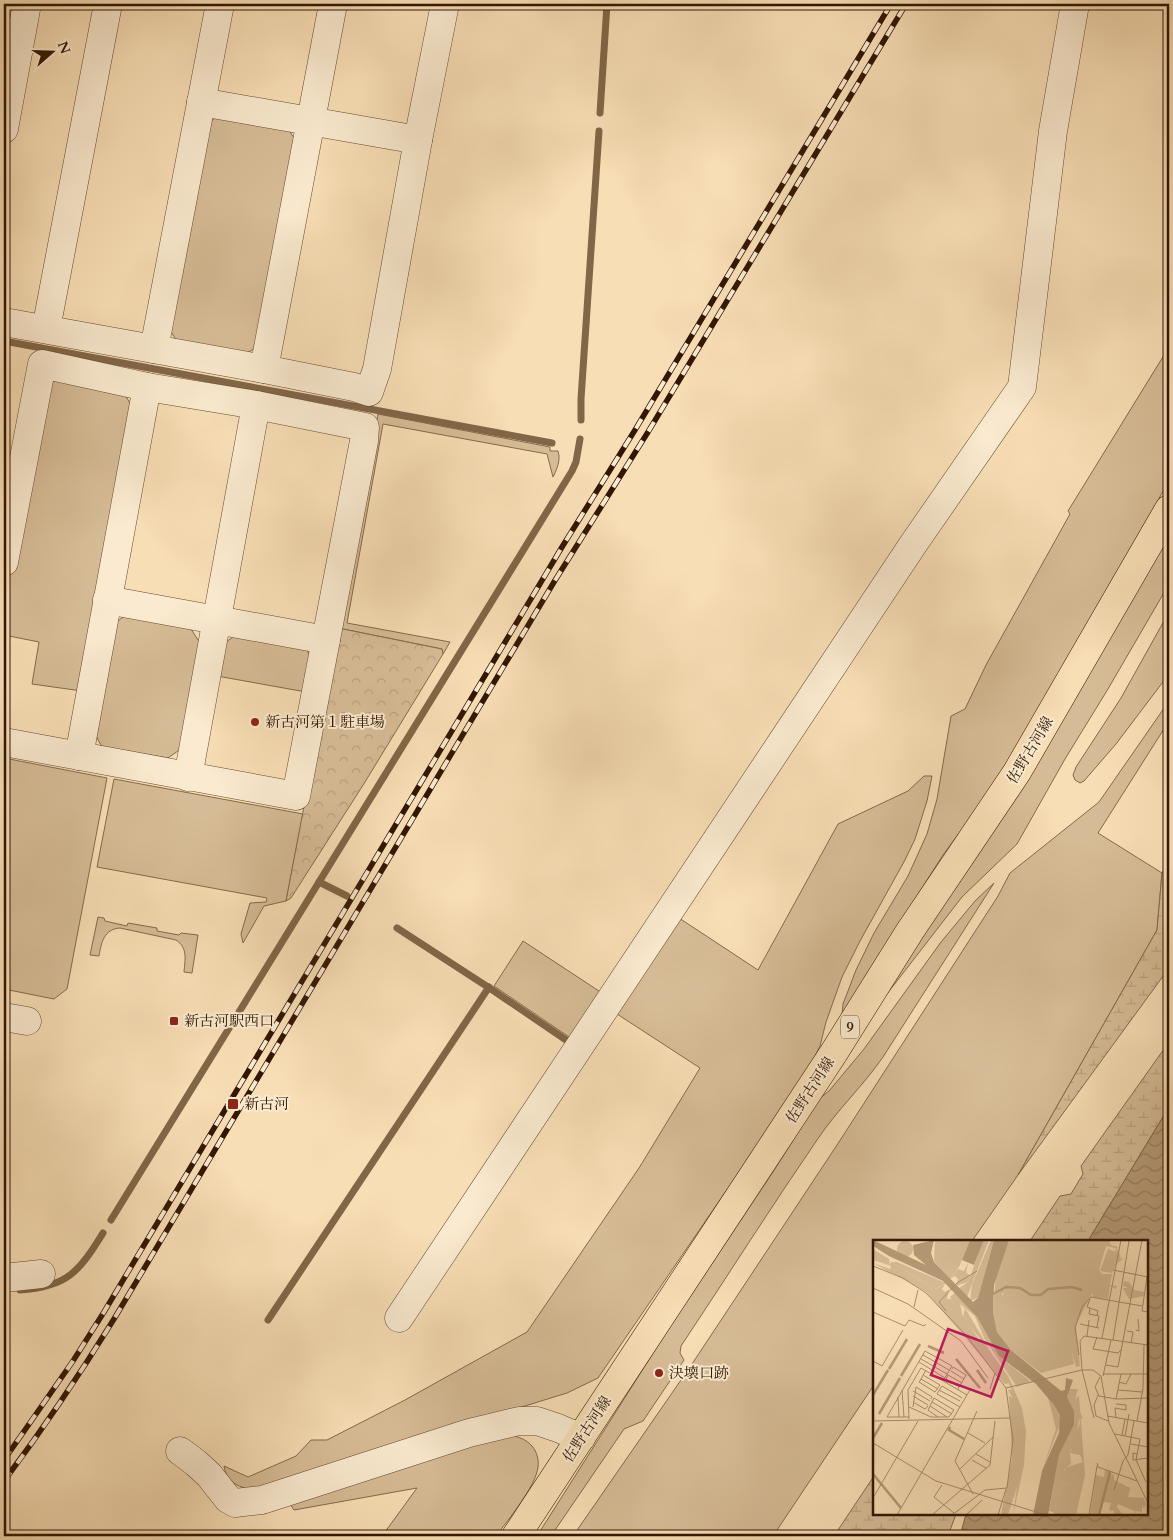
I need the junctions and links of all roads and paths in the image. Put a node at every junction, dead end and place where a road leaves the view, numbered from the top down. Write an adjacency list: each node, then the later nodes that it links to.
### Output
1 (27, 4): 9 (street)
2 (108, 4): 12 (street)
3 (220, 4): 7 (street)
4 (333, 4): 8 (street)
5 (444, 4): 10 (street)
6 (1075, 4): 27 (street)
7 (202, 102): 8 (street); 13 (street)
8 (311, 120): 10 (street); 14 (street)
9 (4, 129)
10 (418, 140): 14 (street)
11 (4, 322): 12 (street)
12 (46, 329): 13 (street)
13 (154, 349): 14 (street)
14 (264, 369)
15 (147, 387): 16 (street); 18 (street); 19 (street)
16 (256, 405): 20 (street); 21 (street)
17 (1169, 509): 28 (main road, 佐野古河線 / 9)
18 (4, 562)
19 (107, 600): 20 (street); 23 (street)
20 (216, 621): 21 (street); 24 (street)
21 (326, 640): 24 (street)
22 (4, 742): 23 (street)
23 (79, 756): 24 (street)
24 (188, 777)
25 (41, 1274): 26 (street)
26 (4, 1278)
27 (399, 1318)
28 (581, 1438): 29 (street); 30 (main road, 佐野古河線 / 9)
29 (180, 1450)
30 (516, 1536)

